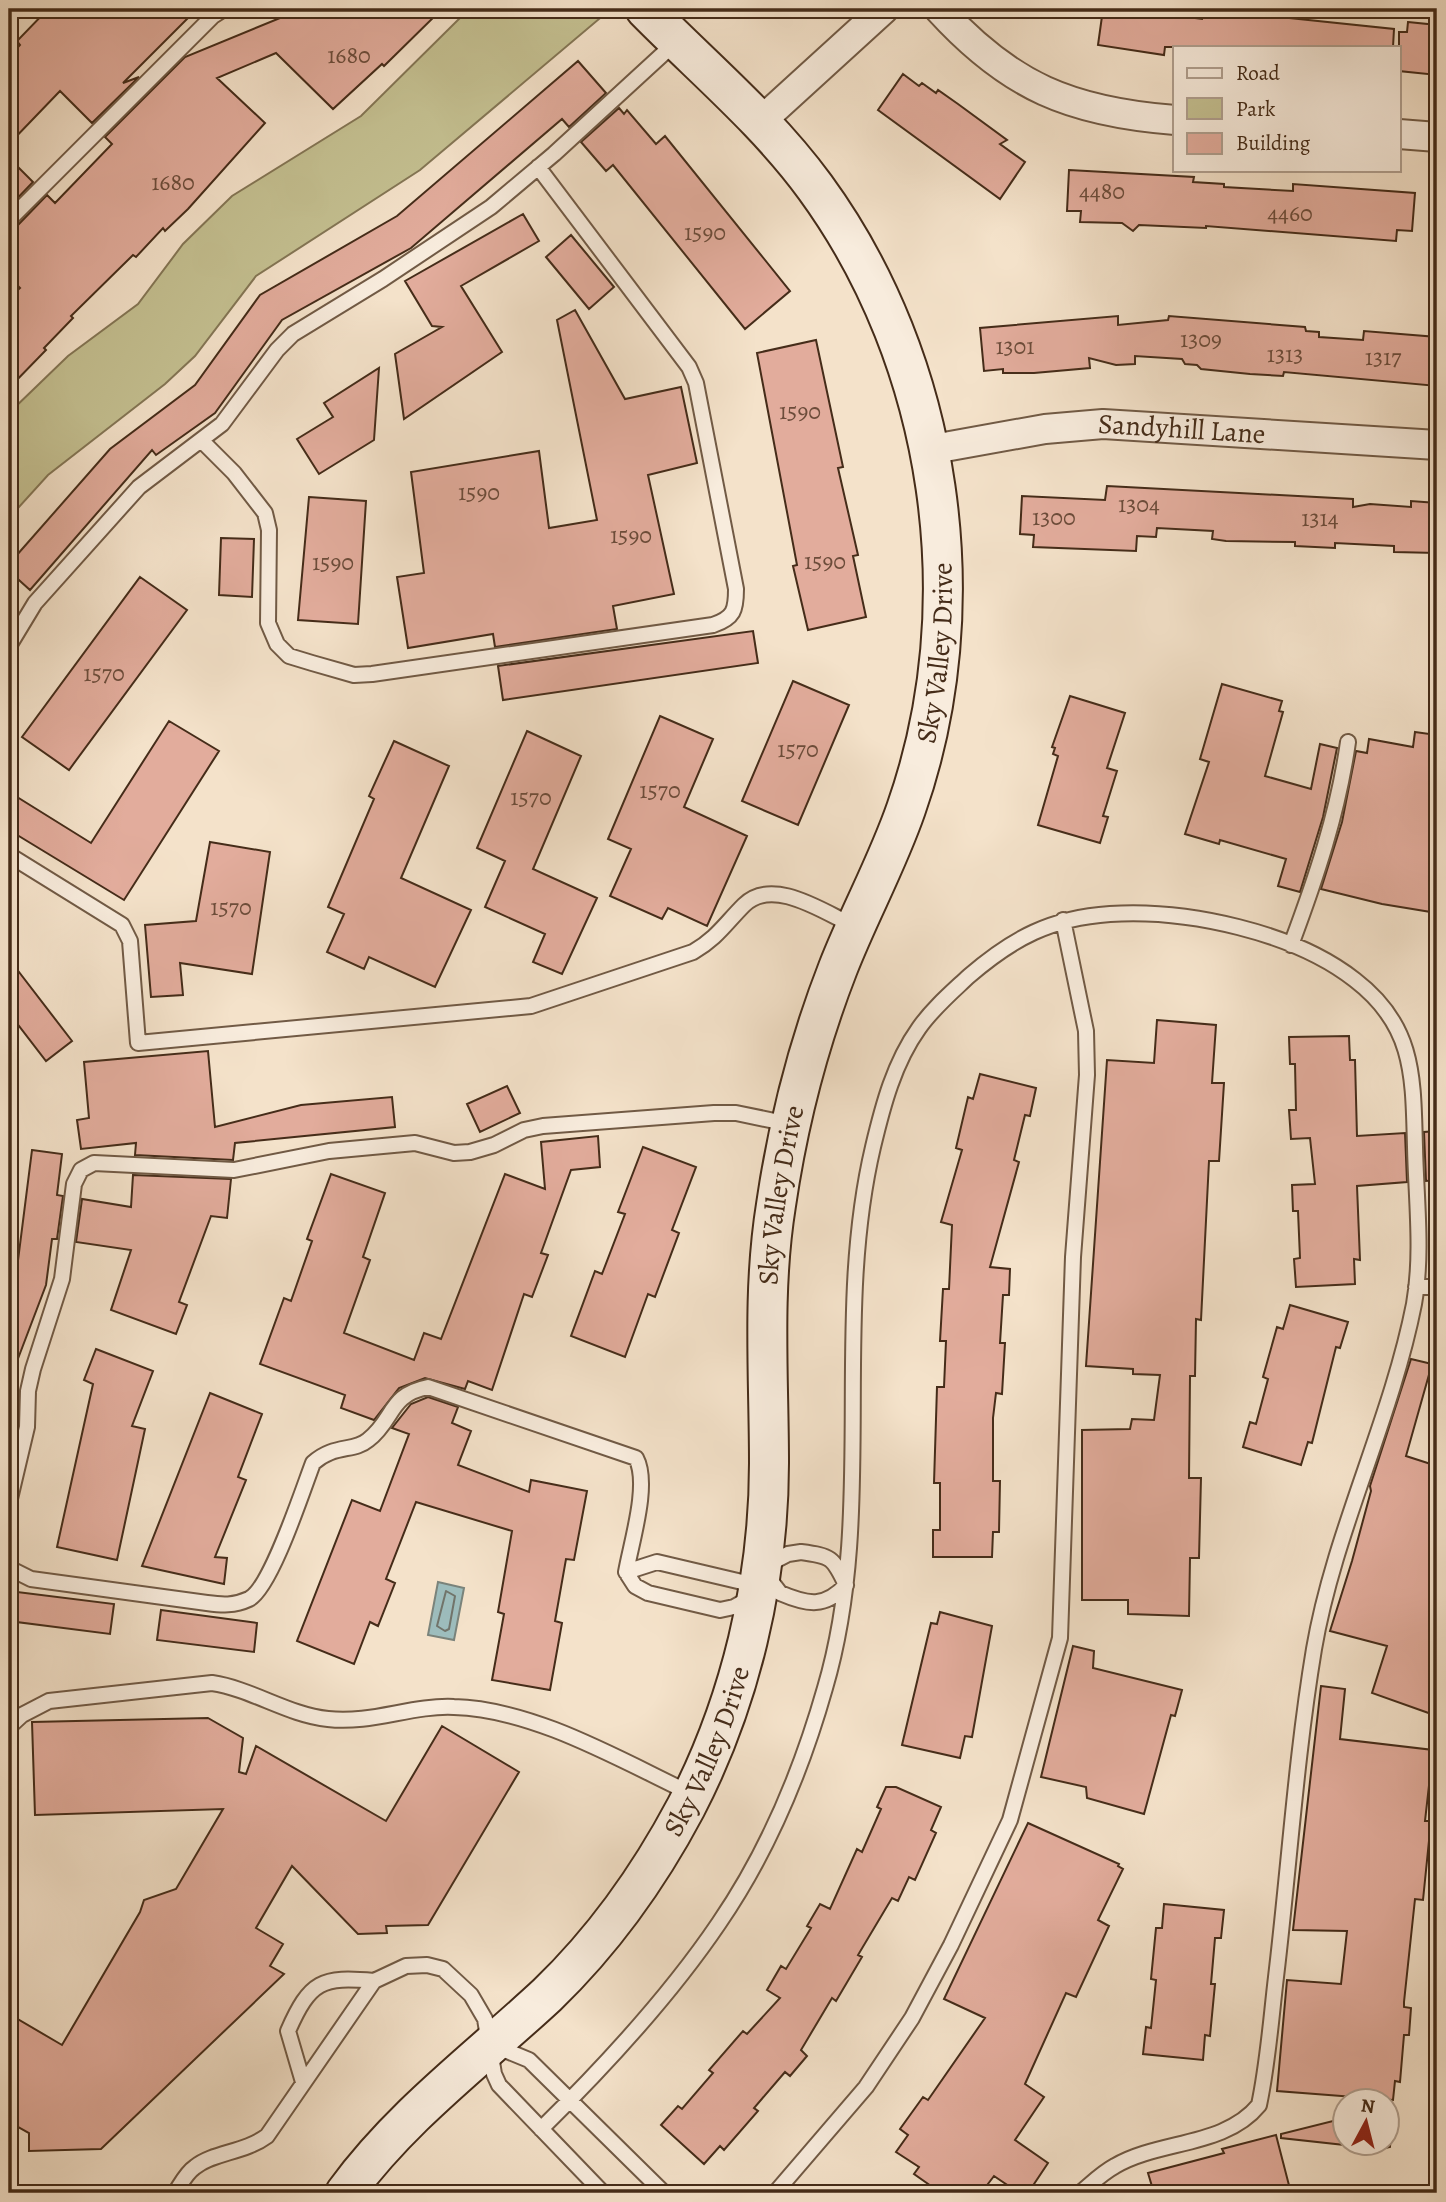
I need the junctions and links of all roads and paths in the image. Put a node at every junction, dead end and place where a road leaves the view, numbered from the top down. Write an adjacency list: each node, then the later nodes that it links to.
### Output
1 (224, 9): 11 (lane)
2 (645, 9): 5 (street, Sky Valley Drive)
3 (884, 9): 7 (street)
4 (939, 9): 6 (street)
5 (677, 41): 7 (street, Sky Valley Drive); 10 (lane)
6 (1173, 120)
7 (759, 123): 14 (street, Sky Valley Drive)
8 (1400, 134): 9 (street)
9 (1437, 137)
10 (538, 167): 12 (lane); 12 (lane)
11 (9, 220)
12 (201, 440): 15 (lane)
13 (1437, 445): 14 (street, Sandyhill Lane)
14 (929, 450): 19 (street, Sky Valley Drive)
15 (9, 646)
16 (1348, 742): 20 (lane)
17 (9, 855): 19 (lane)
18 (1063, 920): 20 (lane); 28 (lane); 40 (lane)
19 (856, 927): 21 (street, Sky Valley Drive)
20 (1291, 945): 22 (lane)
21 (790, 1124): 24 (lane); 27 (street, Sky Valley Drive)
22 (1416, 1287): 23 (lane); 41 (lane)
23 (1437, 1287)
24 (9, 1503)
25 (9, 1568): 26 (lane)
26 (626, 1572): 27 (lane); 27 (lane)
27 (759, 1581): 28 (lane); 28 (lane); 30 (street, Sky Valley Drive)
28 (846, 1585): 34 (lane)
29 (9, 1727): 30 (lane)
30 (692, 1794): 32 (street, Sky Valley Drive)
31 (374, 1981): 32 (lane); 33 (lane); 33 (lane)
32 (490, 2045): 34 (lane); 35 (lane); 37 (street, Sky Valley Drive)
33 (303, 2082): 36 (lane)
34 (569, 2101): 35 (lane); 39 (lane)
35 (541, 2129): 38 (lane)
36 (175, 2193)
37 (345, 2193)
38 (603, 2193)
39 (664, 2193)
40 (775, 2193)
41 (1080, 2193)

